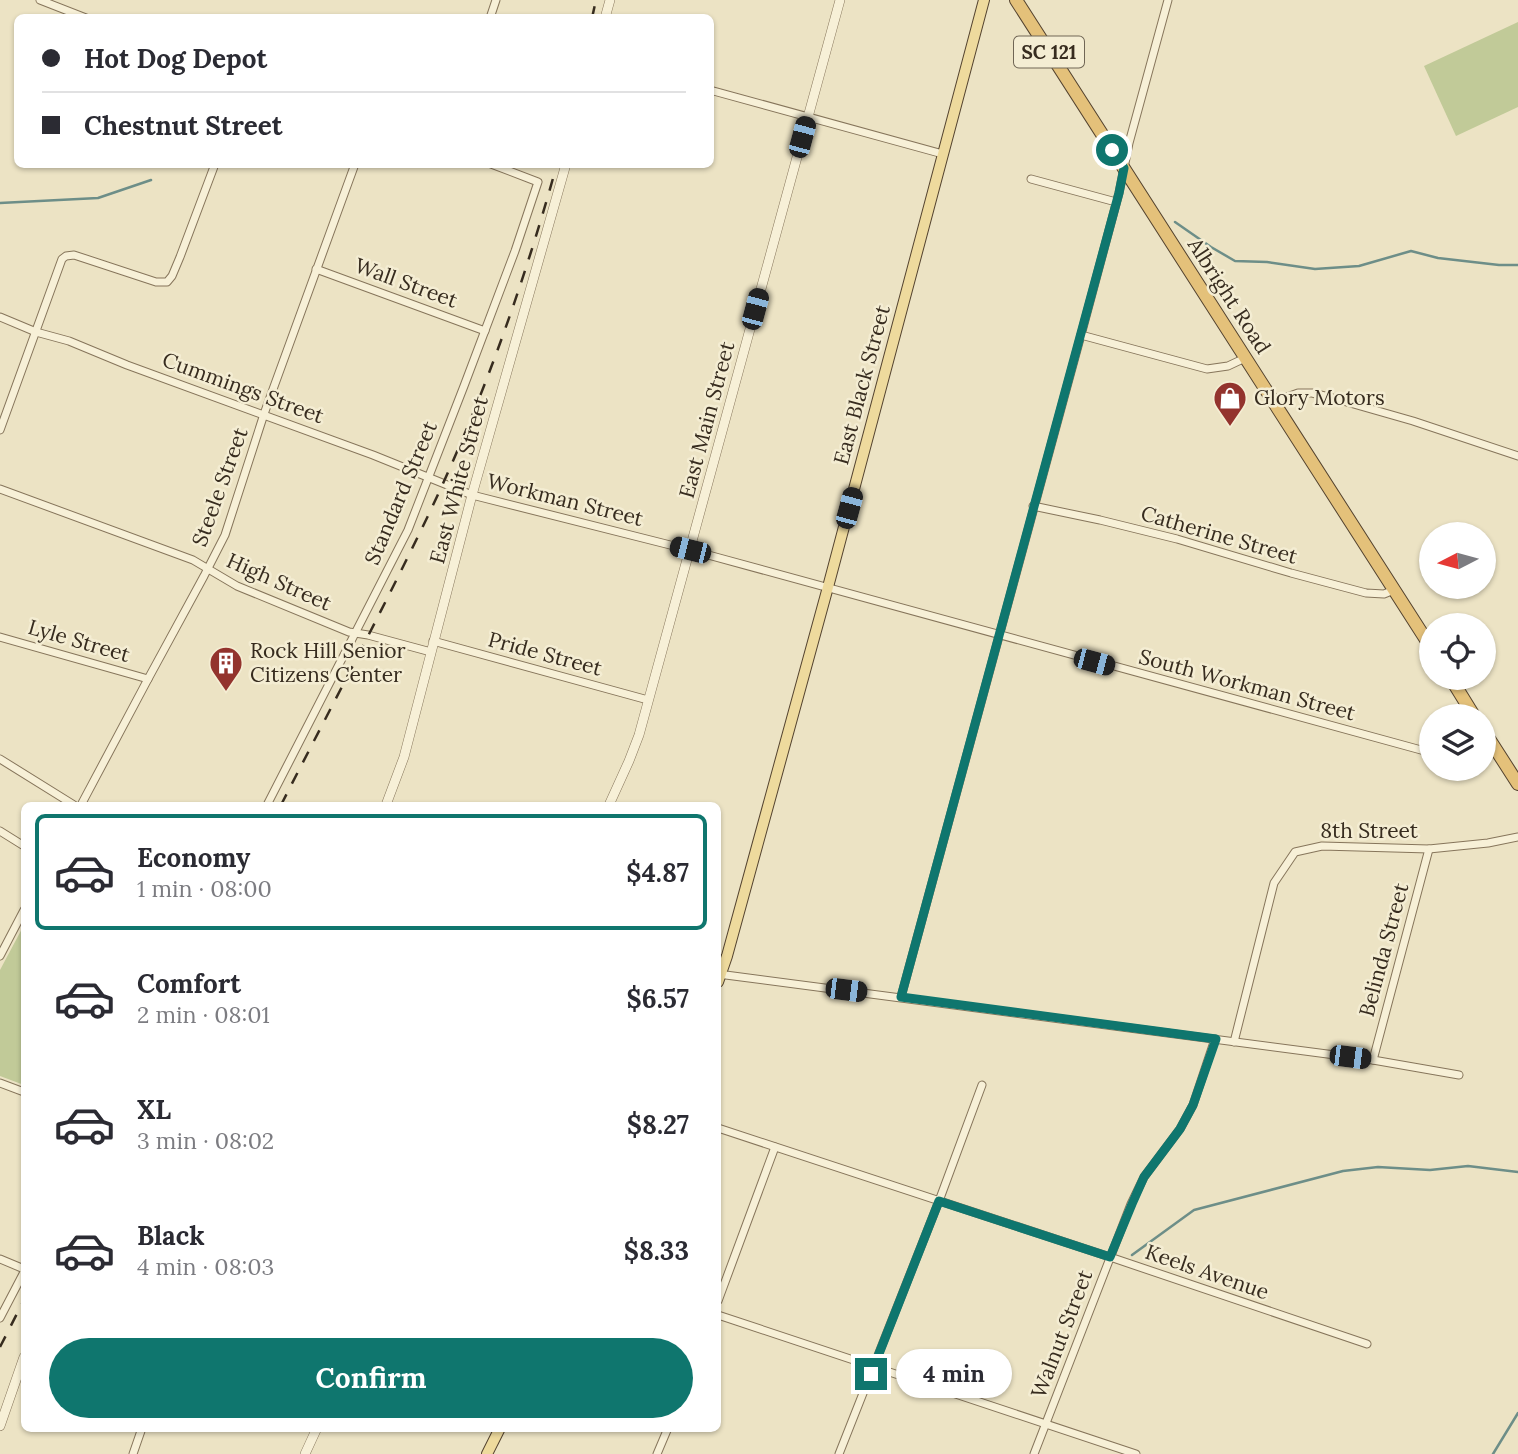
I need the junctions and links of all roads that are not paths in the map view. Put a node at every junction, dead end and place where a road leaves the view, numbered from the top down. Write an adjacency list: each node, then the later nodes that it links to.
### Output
1 (40, 0): 6 (street)
2 (840, 0): 8 (street, East Main Street)
3 (984, 0): 9 (main road, East Black Street)
4 (1016, 0): 14 (highway, Albright Road / SC 121)
5 (1168, 0): 14 (street)
6 (76, 14)
7 (714, 91): 8 (street)
8 (808, 117): 9 (street); 31 (street, East Main Street)
9 (943, 154): 33 (main road, East Black Street)
10 (213, 168): 20 (street)
11 (354, 168): 17 (street, Steele Street)
12 (501, 168): 19 (street, Standard Street)
13 (565, 168): 29 (street, East White Street)
14 (1124, 168): 16 (street); 22 (highway, Albright Road / SC 121)
15 (1031, 179): 16 (street)
16 (1116, 202): 21 (street)
17 (316, 269): 19 (street, Wall Street); 24 (street, Steele Street)
18 (0, 317): 20 (street, Cummings Street)
19 (485, 331): 27 (street, Standard Street)
20 (36, 332): 24 (street, Cummings Street); 25 (street)
21 (1081, 335): 22 (street); 30 (street)
22 (1245, 358): 23 (highway, Albright Road / SC 121)
23 (1273, 402): 26 (street); 34 (highway, Albright Road / SC 121)
24 (264, 414): 27 (street, Cummings Street); 32 (street, Steele Street)
25 (0, 430)
26 (1518, 456)
27 (430, 477): 29 (street, Cummings Street); 36 (street, Standard Street)
28 (0, 489): 32 (street, High Street)
29 (472, 495): 31 (street, Workman Street); 39 (street, East White Street)
30 (1034, 506): 34 (street, Catherine Street); 37 (street)
31 (690, 550): 33 (street, South Workman Street); 42 (street, East Main Street)
32 (208, 569): 36 (street, High Street); 41 (street, Steele Street)
33 (828, 587): 37 (street, South Workman Street); 58 (main road, East Black Street)
34 (1394, 590): 35 (highway, Albright Road / SC 121)
35 (1419, 629)
36 (356, 633): 40 (street, High Street); 49 (street, Standard Street)
37 (999, 635): 43 (street, South Workman Street); 60 (street)
38 (0, 637): 41 (street, Lyle Street)
39 (433, 641): 40 (street, East White Street); 42 (street, Pride Street)
40 (430, 652): 50 (street, East White Street)
41 (148, 679): 48 (street, Steele Street)
42 (648, 701): 51 (street, East Main Street)
43 (1419, 749)
44 (1496, 750): 46 (highway)
45 (0, 759): 47 (street)
46 (1518, 784)
47 (69, 802)
48 (83, 802)
49 (269, 802)
50 (387, 802)
51 (610, 802)
52 (0, 831): 54 (street)
53 (1518, 836): 55 (street, 8th Street)
54 (21, 844)
55 (1429, 849): 62 (street, 8th Street); 63 (street, Belinda Street)
56 (21, 916): 57 (street)
57 (0, 956)
58 (721, 971)
59 (721, 976): 60 (street)
60 (901, 997): 61 (street)
61 (1216, 1039): 62 (street); 71 (street, Walnut Street)
62 (1234, 1042): 63 (street)
63 (1373, 1060): 64 (street)
64 (1460, 1075)
65 (0, 1083): 67 (street)
66 (982, 1085): 70 (street)
67 (21, 1091)
68 (721, 1129): 69 (street, Keels Avenue)
69 (775, 1147): 70 (street, Keels Avenue); 75 (street)
70 (939, 1201): 71 (street, Keels Avenue); 80 (street)
71 (1110, 1257): 78 (street, Keels Avenue); 81 (street, Walnut Street)
72 (0, 1259): 73 (street)
73 (21, 1269)
74 (21, 1276): 77 (street)
75 (721, 1293)
76 (721, 1316): 80 (street)
77 (0, 1318)
78 (1367, 1344)
79 (21, 1366): 82 (street)
80 (873, 1366): 81 (street); 91 (street)
81 (1046, 1424): 92 (street, Walnut Street); 93 (street)
82 (0, 1426)
83 (141, 1432): 87 (street)
84 (315, 1432): 88 (street)
85 (498, 1432): 89 (main road)
86 (666, 1432): 90 (street)
87 (133, 1454)
88 (305, 1454)
89 (487, 1454)
90 (657, 1454)
91 (839, 1454)
92 (1034, 1454)
93 (1136, 1454)

